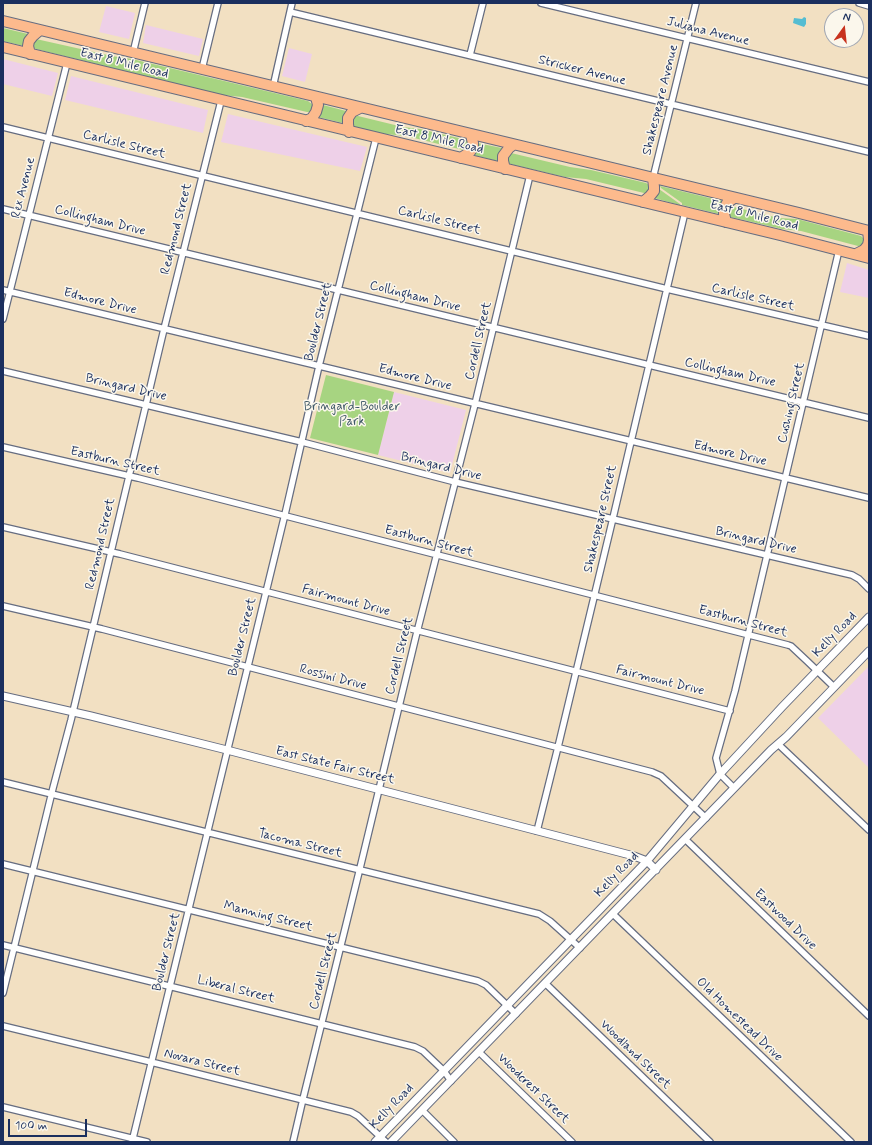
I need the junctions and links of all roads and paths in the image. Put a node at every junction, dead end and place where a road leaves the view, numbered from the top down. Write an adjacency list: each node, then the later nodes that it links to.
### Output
1 (145, 3): 14 (street)
2 (218, 3): 18 (street)
3 (292, 3): 9 (street)
4 (483, 3): 16 (street)
5 (541, 3): 12 (street, Juliana Avenue)
6 (696, 3): 12 (street, Shakespeare Avenue)
7 (858, 3): 8 (street)
8 (869, 6)
9 (290, 12): 16 (street, Stricker Avenue); 20 (street)
10 (3, 21): 11 (highway, East 8 Mile Road)
11 (40, 30): 14 (highway, East 8 Mile Road); 15 (highway)
12 (687, 39): 19 (street, Juliana Avenue); 23 (street, Shakespeare Avenue)
13 (3, 47): 15 (highway, East 8 Mile Road)
14 (133, 53): 18 (highway, East 8 Mile Road)
15 (30, 54): 17 (highway, East 8 Mile Road)
16 (470, 55): 23 (street, Stricker Avenue)
17 (67, 63): 22 (highway, East 8 Mile Road); 29 (street, Rex Avenue)
18 (202, 69): 20 (highway, East 8 Mile Road)
19 (869, 82)
20 (273, 87): 21 (highway, East 8 Mile Road)
21 (316, 97): 24 (highway, East 8 Mile Road); 25 (highway)
22 (221, 100): 25 (highway, East 8 Mile Road); 36 (street, Redmond Street)
23 (671, 104): 32 (street, Stricker Avenue); 37 (street, Shakespeare Avenue)
24 (360, 108): 27 (highway); 28 (highway, East 8 Mile Road)
25 (306, 121): 27 (highway, East 8 Mile Road)
26 (3, 128): 29 (street, Carlisle Street)
27 (349, 132): 30 (highway, East 8 Mile Road)
28 (471, 134): 31 (highway, East 8 Mile Road); 33 (highway)
29 (48, 138): 36 (street, Carlisle Street); 43 (street, Rex Avenue)
30 (376, 138): 33 (highway, East 8 Mile Road); 42 (street, Boulder Street)
31 (513, 145): 34 (highway); 37 (highway, East 8 Mile Road)
32 (869, 152)
33 (461, 158): 34 (highway, East 8 Mile Road)
34 (505, 169): 35 (highway, East 8 Mile Road)
35 (530, 175): 39 (highway, East 8 Mile Road); 47 (street, Cordell Street)
36 (202, 176): 42 (street, Carlisle Street); 48 (street, Redmond Street)
37 (653, 178): 38 (highway, East 8 Mile Road); 39 (highway)
38 (734, 198): 44 (highway); 45 (highway, East 8 Mile Road)
39 (643, 202): 41 (highway, East 8 Mile Road)
40 (3, 209): 43 (street, Collingham Drive)
41 (685, 212): 44 (highway, East 8 Mile Road); 51 (street, Shakespeare Street)
42 (357, 213): 47 (street, Carlisle Street); 53 (street, Boulder Street)
43 (29, 215): 48 (street, Collingham Drive); 54 (street, Rex Avenue)
44 (726, 222): 46 (highway, East 8 Mile Road)
45 (869, 230): 49 (highway)
46 (840, 250): 49 (highway, East 8 Mile Road); 56 (street, Cushing Street)
47 (512, 251): 51 (street, Carlisle Street); 57 (street, Cordell Street)
48 (183, 252): 53 (street, Collingham Drive); 58 (street, Redmond Street)
49 (856, 254): 50 (highway, East 8 Mile Road)
50 (869, 258)
51 (667, 289): 56 (street, Carlisle Street); 61 (street, Shakespeare Street)
52 (3, 290): 54 (street, Edmore Drive)
53 (338, 290): 57 (street, Collingham Drive); 60 (street, Boulder Street)
54 (10, 291): 55 (street, Rex Avenue); 58 (street, Edmore Drive)
55 (3, 319)
56 (822, 325): 59 (street, Carlisle Street); 63 (street, Cushing Street)
57 (493, 327): 61 (street, Collingham Drive); 65 (street, Cordell Street)
58 (164, 329): 60 (street, Edmore Drive); 64 (street, Redmond Street)
59 (869, 336)
60 (319, 366): 65 (street, Edmore Drive); 68 (street, Boulder Street)
61 (649, 366): 63 (street, Collingham Drive); 67 (street, Shakespeare Street)
62 (3, 371): 64 (street, Bringard Drive)
63 (804, 402): 66 (street, Collingham Drive); 71 (street, Cushing Street)
64 (146, 404): 68 (street, Bringard Drive); 70 (street, Redmond Street)
65 (475, 404): 67 (street, Edmore Drive); 72 (street, Cordell Street)
66 (869, 418)
67 (632, 441): 71 (street, Edmore Drive); 75 (street, Shakespeare Street)
68 (302, 442): 72 (street, Bringard Drive); 74 (street, Boulder Street)
69 (3, 447): 70 (street, Eastburn Street)
70 (128, 476): 74 (street, Eastburn Street); 77 (street, Redmond Street)
71 (786, 478): 73 (street, Edmore Drive); 78 (street, Cushing Street)
72 (455, 482): 75 (street, Bringard Drive); 79 (street, Cordell Street)
73 (869, 498)
74 (284, 515): 79 (street, Eastburn Street); 81 (street, Boulder Street)
75 (613, 518): 78 (street, Bringard Drive); 82 (street, Shakespeare Street)
76 (3, 527): 77 (street, Fairmount Drive)
77 (110, 551): 81 (street, Fairmount Drive); 85 (street, Redmond Street)
78 (767, 554): 80 (street, Bringard Drive); 87 (street, Cushing Street)
79 (437, 556): 82 (street, Eastburn Street); 86 (street, Cordell Street)
80 (869, 589)
81 (266, 591): 86 (street, Fairmount Drive); 89 (street, Boulder Street)
82 (595, 596): 87 (street, Eastburn Street); 91 (street, Shakespeare Street)
83 (3, 606): 85 (street, Rossini Drive)
84 (869, 617): 90 (street, Kelly Road)
85 (92, 627): 89 (street, Rossini Drive); 96 (street, Redmond Street)
86 (418, 631): 91 (street, Fairmount Drive); 94 (street, Cordell Street)
87 (748, 635): 90 (street, Eastburn Street); 95 (street, Cushing Street)
88 (869, 651): 92 (street, Kelly Road)
89 (247, 667): 94 (street, Rossini Drive); 99 (street, Boulder Street)
90 (817, 671): 92 (street, Eastburn Street); 100 (street, Kelly Road)
91 (576, 672): 95 (street, Fairmount Drive); 98 (street, Shakespeare Street)
92 (834, 687): 97 (street, Kelly Road)
93 (3, 696): 96 (street, East State Fair Street)
94 (399, 706): 98 (street, Rossini Drive); 103 (street, Cordell Street)
95 (730, 711): 100 (street, Cushing Street)
96 (72, 712): 99 (street, East State Fair Street); 104 (street, Redmond Street)
97 (778, 744): 102 (street, Kelly Road); 107 (street)
98 (558, 747): 105 (street, Rossini Drive); 108 (street, Shakespeare Street)
99 (227, 750): 103 (street, East State Fair Street); 109 (street, Boulder Street)
100 (720, 774): 102 (street); 105 (street, Kelly Road)
101 (3, 782): 104 (street, Tacoma Street)
102 (734, 788): 106 (street, Kelly Road)
103 (379, 790): 108 (street, East State Fair Street); 113 (street, Cordell Street)
104 (52, 794): 109 (street, Tacoma Street); 115 (street, Redmond Street)
105 (693, 805): 106 (street, Rossini Drive); 111 (street, Kelly Road)
106 (706, 818): 110 (street, Kelly Road)
107 (869, 830)
108 (537, 831): 111 (street, East State Fair Street)
109 (207, 832): 113 (street, Tacoma Street); 116 (street, Boulder Street)
110 (685, 840): 114 (street, Kelly Road); 128 (street, Eastwood Drive)
111 (647, 861): 114 (street, East State Fair Street); 118 (street, Kelly Road)
112 (3, 864): 115 (street, Manning Street)
113 (360, 870): 118 (street, Tacoma Street); 121 (street, Cordell Street)
114 (656, 870): 117 (street, Kelly Road)
115 (33, 871): 116 (street, Manning Street); 120 (street, Redmond Street)
116 (188, 909): 121 (street, Manning Street); 124 (street, Boulder Street)
117 (613, 914): 122 (street, Kelly Road); 147 (street, Old Homestead Drive)
118 (571, 940): 122 (street, Tacoma Street); 126 (street, Kelly Road)
119 (3, 944): 120 (street, Liberal Street)
120 (14, 947): 124 (street, Liberal Street); 125 (street, Redmond Street)
121 (341, 947): 126 (street, Manning Street); 129 (street, Cordell Street)
122 (580, 948): 123 (street, Kelly Road)
123 (545, 983): 127 (street, Kelly Road); 146 (street, Woodland Street)
124 (170, 986): 129 (street, Liberal Street); 132 (street, Boulder Street)
125 (3, 993)
126 (508, 1005): 127 (street, Manning Street); 133 (street, Kelly Road)
127 (516, 1014): 131 (street, Kelly Road)
128 (869, 1016)
129 (322, 1023): 133 (street, Liberal Street); 135 (street, Cordell Street)
130 (3, 1026): 132 (street, Novara Street)
131 (479, 1052): 134 (street, Kelly Road); 145 (street, Woodcrest Street)
132 (151, 1062): 135 (street, Novara Street); 139 (street, Boulder Street)
133 (444, 1071): 134 (street, Liberal Street); 138 (street, Kelly Road)
134 (451, 1081): 137 (street, Kelly Road)
135 (303, 1099): 138 (street, Novara Street); 141 (street, Cordell Street)
136 (3, 1107): 139 (street)
137 (422, 1110): 143 (street, Kelly Road); 144 (street)
138 (378, 1139): 142 (street, Novara Street)
139 (132, 1140): 140 (street)
140 (147, 1142)
141 (293, 1142)
142 (386, 1142)
143 (391, 1142)
144 (454, 1142)
145 (572, 1142)
146 (710, 1142)
147 (850, 1142)

